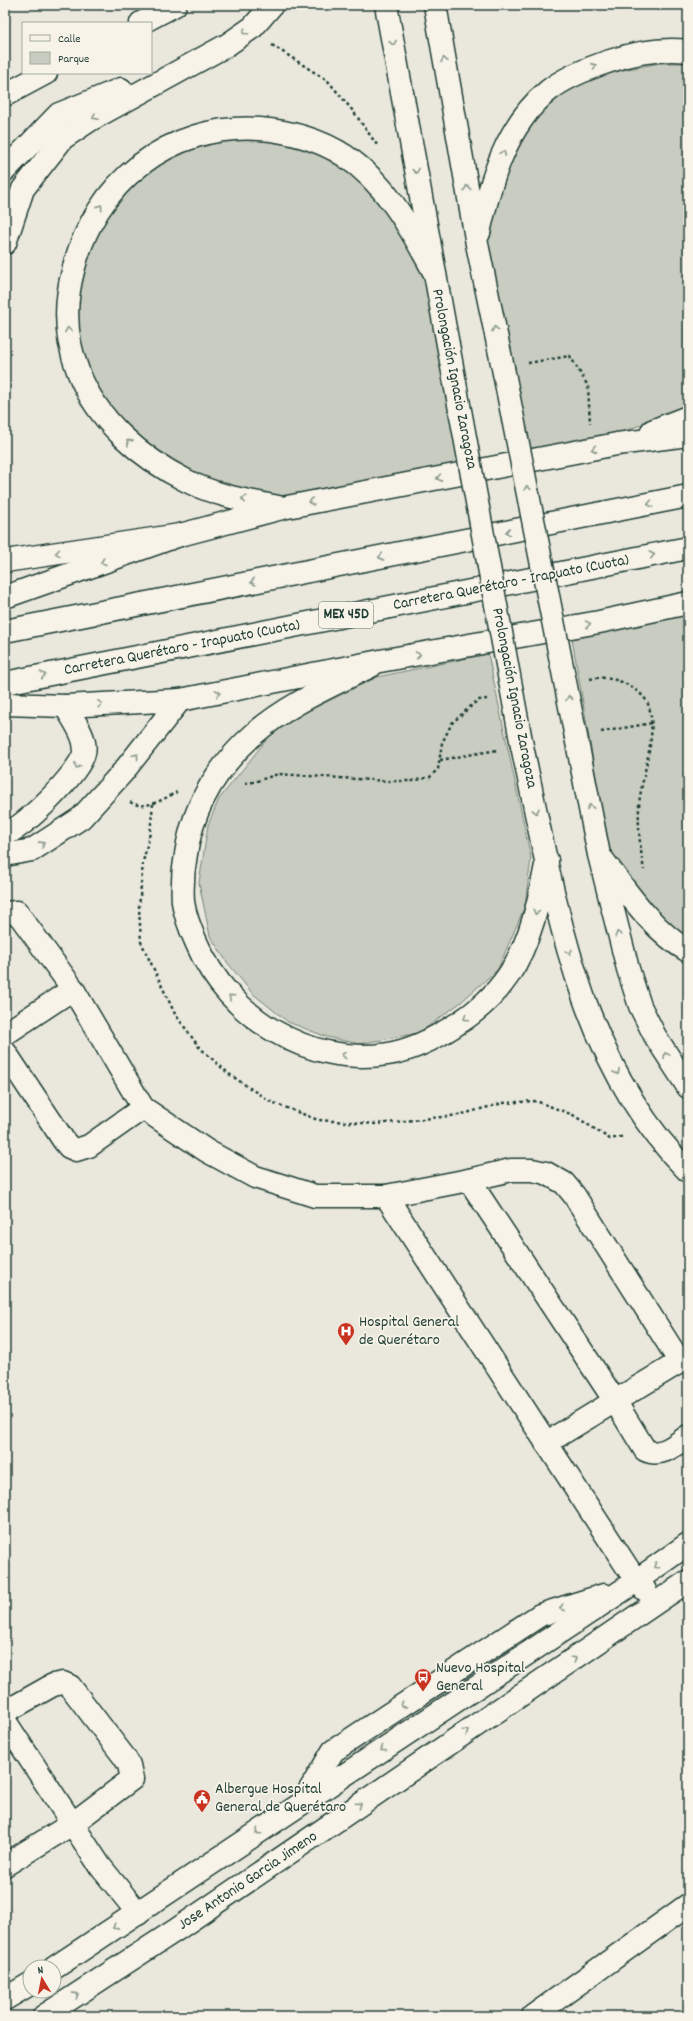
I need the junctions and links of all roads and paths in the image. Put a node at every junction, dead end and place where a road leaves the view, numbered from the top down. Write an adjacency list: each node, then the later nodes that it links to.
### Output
1 (175, 5): 5 (main road)
2 (272, 5): 6 (main road, one-way to 6)
3 (386, 5): 13 (main road, Prolongación Ignacio Zaragoza, one-way to 13)
4 (435, 5): 12 (main road, one-way to 4)
5 (143, 22)
6 (227, 45): 10 (main road); 11 (main road, one-way to 11)
7 (688, 51): 12 (main road, one-way to 7)
8 (44, 74): 9 (main road)
9 (5, 95)
10 (5, 170)
11 (5, 243)
12 (477, 244): 14 (main road, one-way to 12)
13 (433, 270): 20 (main road, one-way to 13); 35 (main road, Prolongación Ignacio Zaragoza, bridge)
14 (503, 368): 18 (path); 34 (main road, one-way to 14, bridge)
15 (688, 417): 17 (main road)
16 (688, 435): 17 (main road)
17 (617, 444): 18 (main road, one-way to 18)
18 (567, 454): 20 (main road, one-way to 20)
19 (688, 496): 26 (main road, one-way to 26)
20 (282, 508): 21 (main road)
21 (180, 535): 23 (main road, one-way to 23); 24 (main road, one-way to 24)
22 (688, 548): 29 (main road, Carretera Querétaro - Irapuato (Cuota) / MEX 45D, one-way to 22)
23 (5, 561)
24 (5, 597)
25 (688, 603): 27 (main road, one-way to 25)
26 (5, 631)
27 (380, 662): 30 (main road, one-way to 27); 36 (main road)
28 (598, 677): 33 (path)
29 (5, 683)
30 (180, 700): 32 (main road, one-way to 30); 37 (main road, one-way to 30)
31 (5, 704): 32 (main road)
32 (65, 706): 38 (main road, one-way to 38)
33 (652, 723): 34 (path); 42 (path)
34 (576, 737): 39 (main road, one-way to 34)
35 (522, 746): 36 (path); 41 (main road, Prolongación Ignacio Zaragoza, one-way to 41)
36 (210, 785): 37 (path); 41 (main road, one-way to 36)
37 (108, 789): 40 (main road, one-way to 37)
38 (5, 834)
39 (599, 854): 42 (main road); 48 (main road, one-way to 39)
40 (5, 855)
41 (547, 860): 50 (main road, Prolongación Ignacio Zaragoza, one-way to 50)
42 (637, 905): 44 (main road)
43 (9, 915): 45 (main road)
44 (688, 951)
45 (73, 989): 46 (main road); 49 (main road)
46 (5, 1034)
47 (5, 1052): 49 (main road)
48 (688, 1087)
49 (143, 1108): 52 (main road)
50 (688, 1171)
51 (470, 1180): 52 (main road); 53 (main road); 54 (main road)
52 (386, 1196): 56 (main road)
53 (684, 1359): 54 (main road)
54 (615, 1402): 55 (main road); 56 (main road)
55 (688, 1436)
56 (546, 1443): 59 (main road)
57 (688, 1544): 59 (main road, one-way to 59)
58 (688, 1582): 60 (main road, Jose Antonio Garcia Jimeno)
59 (631, 1584): 60 (main road); 66 (main road, one-way to 66)
60 (656, 1603): 70 (main road, Jose Antonio Garcia Jimeno, one-way to 60)
61 (5, 1712): 63 (main road)
62 (5, 1721): 63 (main road)
63 (72, 1824): 64 (main road); 66 (main road)
64 (7, 1860)
65 (688, 1905): 71 (main road)
66 (138, 1913): 67 (main road, one-way to 67)
67 (62, 1963)
68 (22, 1989): 69 (main road)
69 (5, 1999)
70 (44, 2016)
71 (533, 2016)

